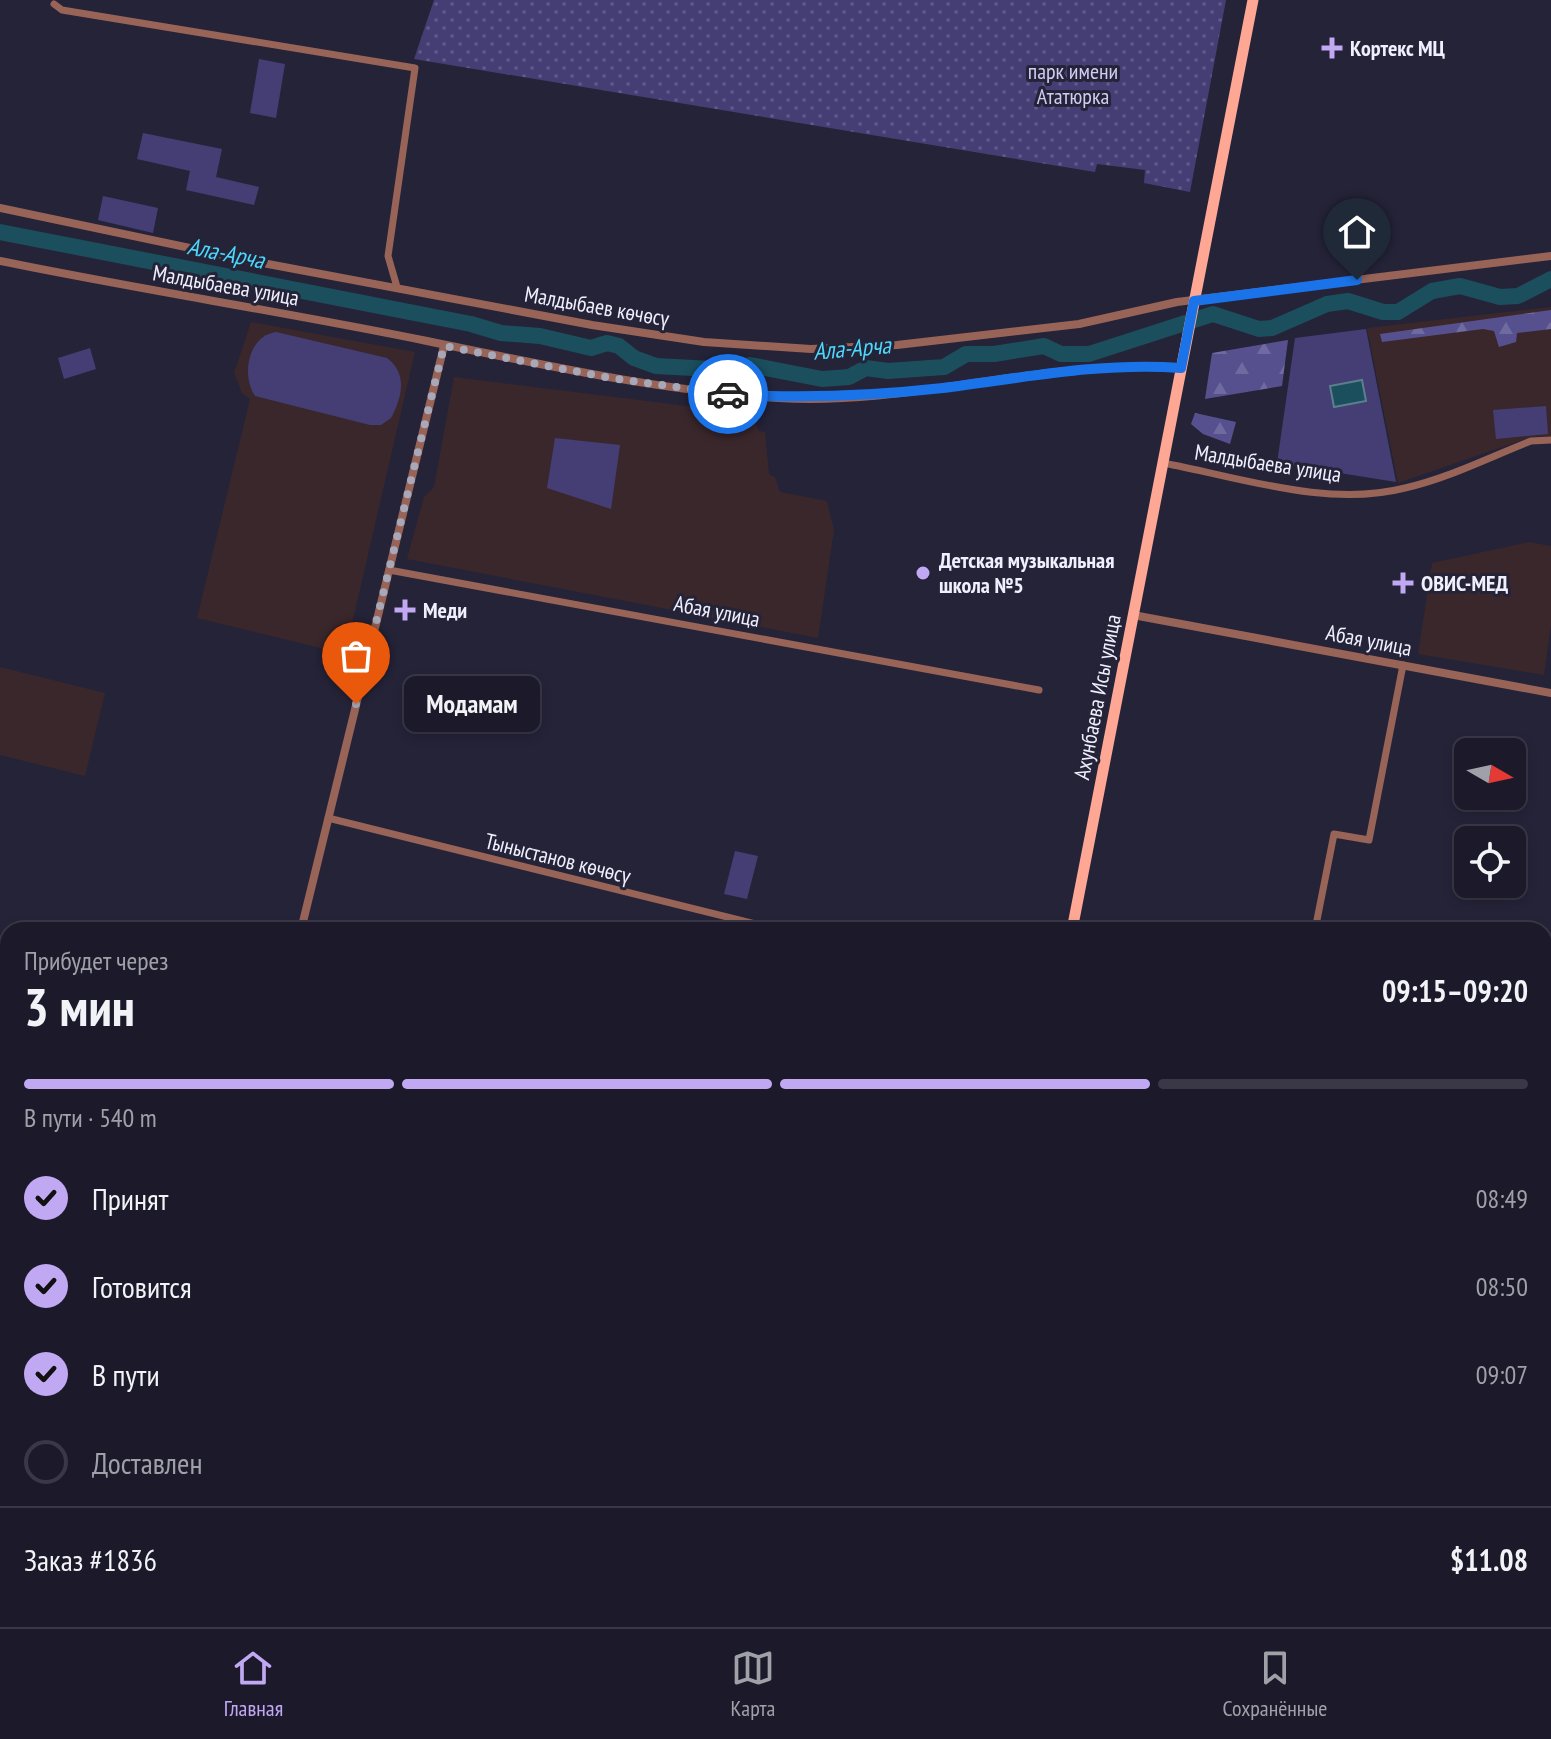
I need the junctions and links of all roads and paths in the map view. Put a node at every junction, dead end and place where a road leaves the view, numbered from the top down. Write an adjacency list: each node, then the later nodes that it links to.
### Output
1 (1253, 0): 7 (main road, Ахунбаева Исы улица)
2 (52, 1): 6 (street)
3 (0, 208): 6 (street, Малдыбаев көчөсү)
4 (1551, 256): 7 (street)
5 (0, 261): 8 (street, Малдыбаева улица)
6 (397, 287): 7 (street, Малдыбаев көчөсү)
7 (1193, 306): 9 (main road, Ахунбаева Исы улица)
8 (444, 346): 9 (street); 12 (street)
9 (1181, 368): 11 (main road, Ахунбаева Исы улица)
10 (1551, 440): 11 (street, Малдыбаева улица)
11 (1163, 463): 13 (main road, Ахунбаева Исы улица)
12 (389, 570): 15 (street, Абая улица); 17 (street)
13 (1133, 615): 14 (street, Абая улица); 20 (main road, Ахунбаева Исы улица)
14 (1403, 665): 16 (street, Абая улица); 21 (street)
15 (1039, 690)
16 (1551, 693)
17 (328, 818): 18 (street); 19 (street, Тыныстанов көчөсү)
18 (303, 922)
19 (748, 922)
20 (1074, 922)
21 (1317, 922)

